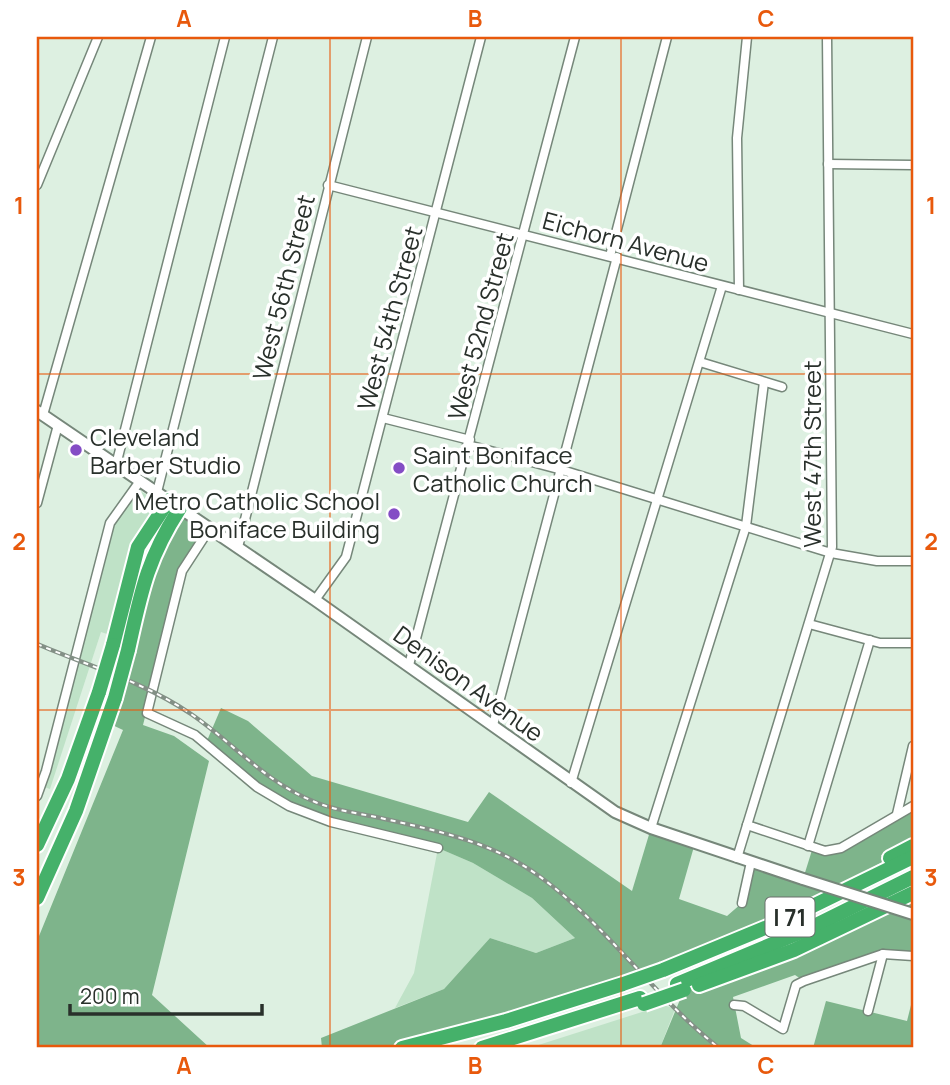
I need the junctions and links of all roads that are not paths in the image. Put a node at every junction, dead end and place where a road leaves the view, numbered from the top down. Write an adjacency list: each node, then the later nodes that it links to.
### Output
1 (98, 37): 13 (street)
2 (151, 37): 25 (street)
3 (225, 37): 29 (street)
4 (272, 37): 32 (street)
5 (367, 37): 14 (street, West 56th Street)
6 (481, 37): 15 (street, West 54th Street)
7 (575, 37): 16 (street, West 52nd Street)
8 (667, 37): 17 (street)
9 (747, 37): 19 (street)
10 (827, 37): 11 (street, West 47th Street)
11 (828, 164): 12 (street); 20 (street, West 47th Street)
12 (913, 165)
13 (37, 185)
14 (328, 185): 15 (street, Eichorn Avenue); 37 (street, West 56th Street)
15 (437, 212): 16 (street, Eichorn Avenue); 26 (street, West 54th Street)
16 (524, 234): 17 (street, Eichorn Avenue); 28 (street, West 52nd Street)
17 (614, 256): 18 (street, Eichorn Avenue); 30 (street)
18 (722, 286): 19 (street, Eichorn Avenue); 22 (street)
19 (738, 290): 20 (street, Eichorn Avenue)
20 (831, 313): 21 (street, Eichorn Avenue); 38 (street, West 47th Street)
21 (913, 334)
22 (700, 362): 23 (street); 33 (street)
23 (764, 382): 24 (street); 35 (street)
24 (782, 387)
25 (40, 413): 27 (main road, Denison Avenue)
26 (383, 418): 28 (street); 40 (street, West 54th Street)
27 (58, 425): 29 (main road, Denison Avenue); 34 (street)
28 (469, 443): 30 (street); 44 (street, West 52nd Street)
29 (116, 465): 31 (main road, Denison Avenue)
30 (562, 470): 33 (street); 45 (street)
31 (140, 481): 32 (main road, Denison Avenue); 48 (street)
32 (169, 500): 36 (main road, Denison Avenue); 53 (highway, bridge); 62 (highway, bridge)
33 (657, 500): 35 (street); 47 (street)
34 (37, 503)
35 (746, 526): 38 (street); 52 (street)
36 (210, 528): 37 (main road, Denison Avenue); 56 (street)
37 (238, 547): 40 (main road, Denison Avenue)
38 (831, 552): 39 (street); 41 (street, West 47th Street)
39 (913, 561)
40 (315, 600): 44 (main road, Denison Avenue)
41 (809, 624): 42 (street); 51 (street, West 47th Street)
42 (870, 640): 43 (street); 54 (street)
43 (913, 643)
44 (409, 666): 45 (main road, Denison Avenue)
45 (493, 725): 47 (main road, Denison Avenue)
46 (913, 746): 50 (street)
47 (571, 783): 52 (main road, Denison Avenue)
48 (37, 796)
49 (913, 806): 50 (street)
50 (897, 814): 54 (street)
51 (747, 825): 54 (street); 58 (street, West 47th Street)
52 (651, 828): 58 (main road, Denison Avenue)
53 (37, 845)
54 (808, 846)
55 (913, 846): 67 (highway)
56 (438, 848)
57 (913, 857): 67 (highway, I 71)
58 (737, 858): 59 (main road, Denison Avenue)
59 (751, 862): 64 (street); 65 (main road, Denison Avenue, bridge)
60 (913, 877): 70 (highway, I 71)
61 (913, 893): 66 (highway)
62 (37, 898)
63 (913, 900): 66 (highway)
64 (741, 903)
65 (913, 915)
66 (863, 919): 70 (highway)
67 (732, 942): 74 (highway, I 71, bridge)
68 (883, 954): 69 (street); 72 (street); 73 (street)
69 (913, 956)
70 (680, 987): 71 (highway, bridge)
71 (642, 1001): 75 (highway); 76 (highway)
72 (734, 1005)
73 (868, 1011)
74 (402, 1048)
75 (482, 1048)
76 (497, 1048)

